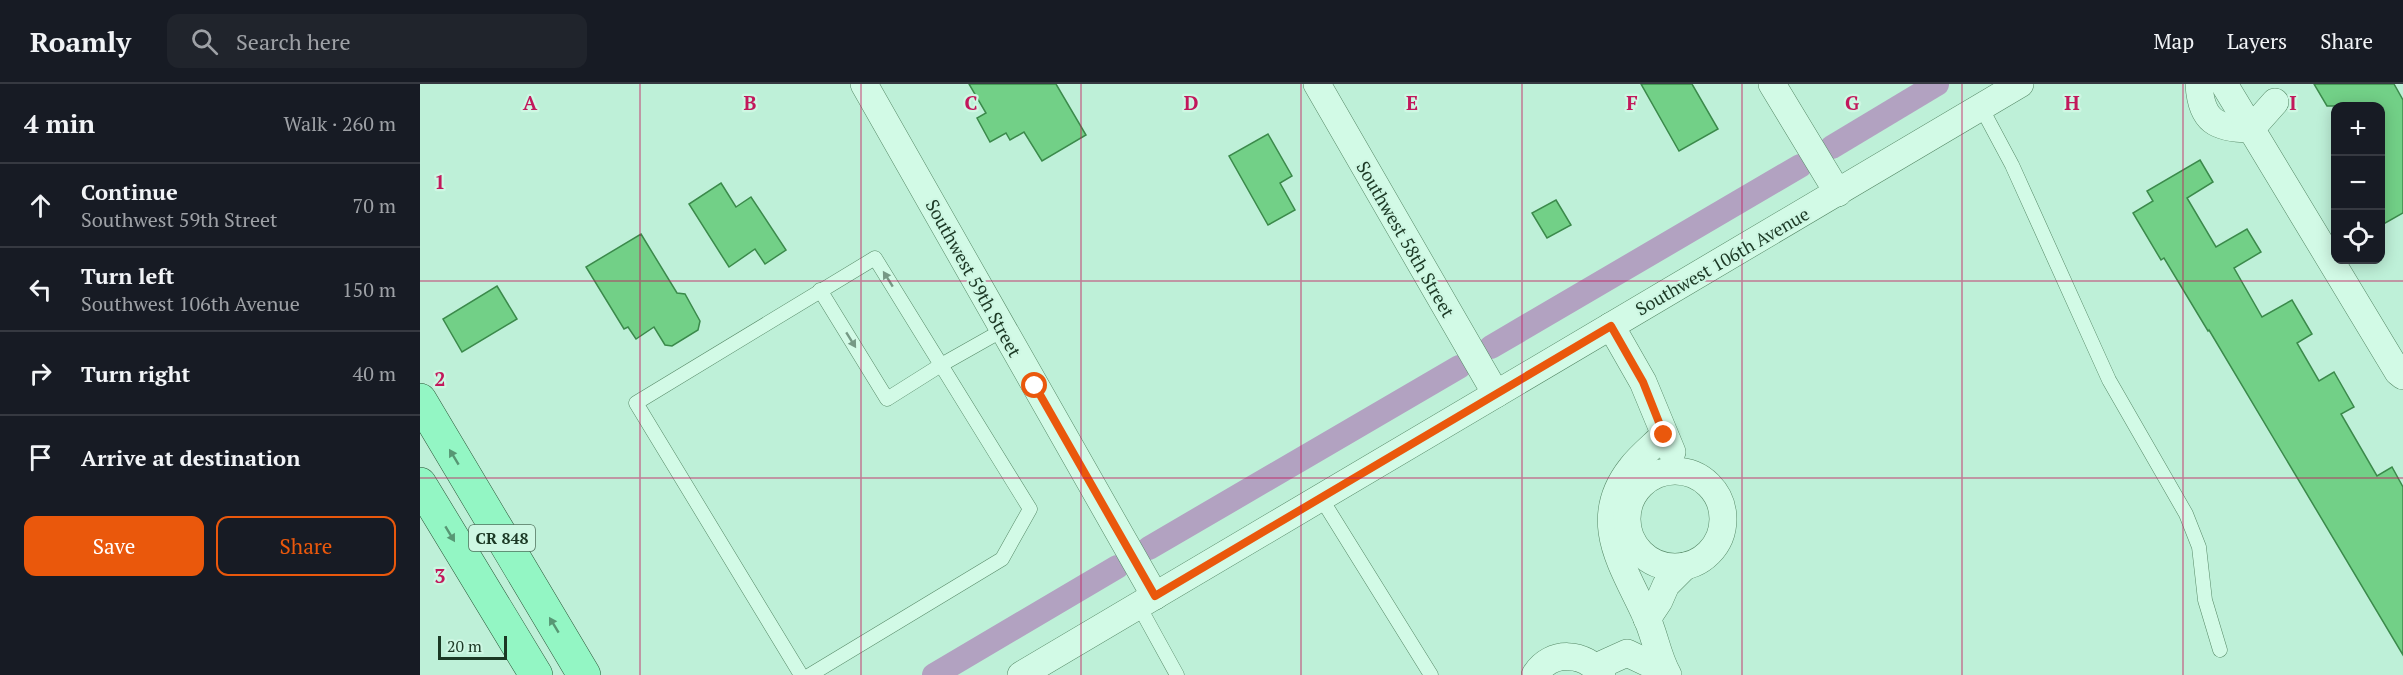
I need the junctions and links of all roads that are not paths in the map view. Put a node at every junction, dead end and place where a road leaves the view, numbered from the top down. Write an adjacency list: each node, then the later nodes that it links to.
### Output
1 (864, 84): 14 (street, Southwest 59th Street)
2 (1317, 84): 17 (street, Southwest 58th Street)
3 (1772, 84): 11 (street)
4 (2020, 84): 8 (street, Southwest 106th Avenue)
5 (2199, 84): 9 (street)
6 (2224, 84): 9 (street)
7 (2274, 93): 9 (street); 10 (street)
8 (1981, 107): 11 (street, Southwest 106th Avenue); 28 (lane)
9 (2251, 129): 10 (street)
10 (2280, 175): 16 (street)
11 (1838, 193): 13 (street, Southwest 106th Avenue)
12 (820, 290): 15 (lane, one-way to 12); 15 (lane, one-way to 15); 33 (lane)
13 (1611, 326): 17 (street, Southwest 106th Avenue); 19 (street)
14 (1003, 330): 15 (lane); 26 (street, Southwest 59th Street)
15 (941, 365): 34 (lane)
16 (2401, 381)
17 (1496, 394): 23 (street, Southwest 106th Avenue)
18 (420, 400): 32 (main road, CR 848, one-way to 18)
19 (1664, 435): 20 (street); 21 (street); 27 (street)
20 (1688, 472): 21 (street); 25 (street)
21 (1657, 473): 24 (street)
22 (420, 484): 31 (main road, CR 848, one-way to 31)
23 (1321, 498): 26 (street, Southwest 106th Avenue); 37 (lane)
24 (1654, 563): 25 (street); 27 (street)
25 (1685, 567): 27 (street)
26 (1147, 601): 35 (street, Southwest 106th Avenue); 36 (lane)
27 (1647, 619): 29 (street)
28 (2220, 650)
29 (1655, 668): 30 (street)
30 (1599, 671): 38 (street)
31 (536, 675)
32 (584, 675)
33 (801, 675)
34 (810, 675)
35 (1021, 675)
36 (1177, 675)
37 (1431, 675)
38 (1535, 675)

